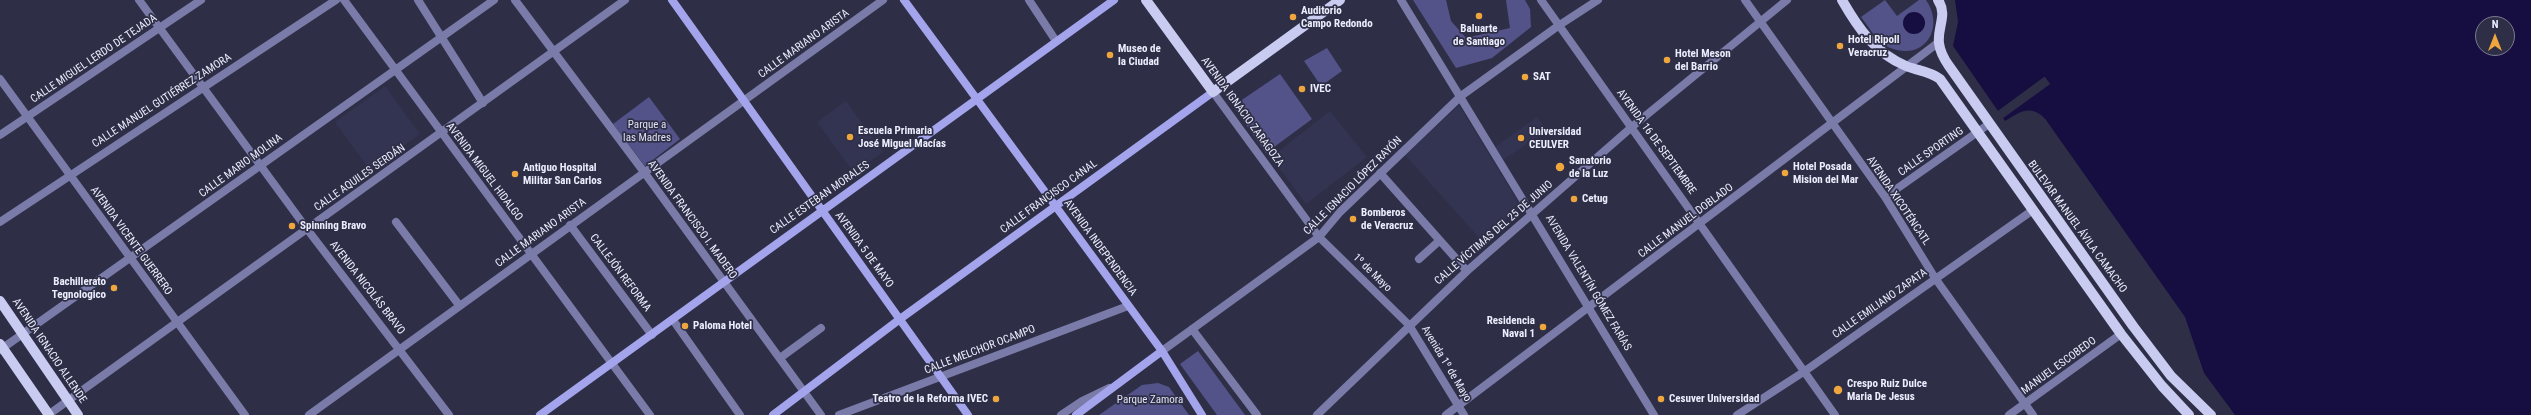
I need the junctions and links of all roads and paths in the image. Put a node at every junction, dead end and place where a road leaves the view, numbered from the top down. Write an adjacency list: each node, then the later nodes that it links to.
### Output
1 (139, 0): 25 (street, AVENIDA NICOLÁS BRAVO)
2 (201, 0): 25 (street, CALLE MIGUEL LERDO DE TEJADA)
3 (336, 0): 33 (street, CALLE MANUEL GUTIÉRREZ ZAMORA)
4 (344, 0): 31 (street, AVENIDA MIGUEL HIDALGO)
5 (418, 0): 26 (street)
6 (494, 0): 26 (street, CALLE MARIO MOLINA)
7 (515, 0): 29 (street, AVENIDA FRANCISCO I. MADERO)
8 (625, 0): 29 (street, CALLE AQUILES SERDÁN)
9 (672, 0): 37 (main road, AVENIDA 5 DE MAYO)
10 (883, 0): 37 (street, CALLE MARIANO ARISTA)
11 (904, 0): 36 (main road, AVENIDA INDEPENDENCIA)
12 (1029, 0): 27 (street)
13 (1114, 0): 27 (main road, CALLE ESTEBAN MORALES)
14 (1146, 0): 34 (main road, AVENIDA IGNACIO ZARAGOZA)
15 (1340, 0): 34 (main road, CALLE FRANCISCO CANAL)
16 (1401, 0): 35 (street, AVENIDA VALENTÍN GÓMEZ FARÍAS)
17 (1541, 0): 24 (street, AVENIDA 16 DE SEPTIEMBRE)
18 (1598, 0): 24 (street, CALLE IGNACIO LÓPEZ RAYÓN)
19 (1745, 0): 23 (street, AVENIDA XICOTÉNCATL)
20 (1786, 0): 23 (street, CALLE VÍCTIMAS DEL 25 DE JUNIO)
21 (1842, 0): 30 (main road)
22 (1938, 0): 28 (main road)
23 (1760, 23): 40 (street, AVENIDA XICOTÉNCATL); 42 (street, CALLE VÍCTIMAS DEL 25 DE JUNIO)
24 (1558, 26): 35 (street, CALLE IGNACIO LÓPEZ RAYÓN); 42 (street, AVENIDA 16 DE SEPTIEMBRE)
25 (159, 28): 33 (street, AVENIDA NICOLÁS BRAVO); 39 (street, CALLE MIGUEL LERDO DE TEJADA)
26 (441, 38): 31 (street, CALLE MARIO MOLINA); 38 (street)
27 (1056, 41): 36 (main road, CALLE ESTEBAN MORALES)
28 (1939, 42): 30 (street, CALLE MANUEL DOBLADO); 41 (main road, BULEVAR MANUEL ÁVILA CAMACHO)
29 (553, 53): 38 (street, CALLE AQUILES SERDÁN); 47 (street, AVENIDA FRANCISCO I. MADERO)
30 (1907, 67): 40 (street, CALLE MANUEL DOBLADO); 43 (main road)
31 (396, 69): 44 (street, AVENIDA MIGUEL HIDALGO); 46 (street, CALLE MARIO MOLINA)
32 (0, 79): 39 (street, AVENIDA VICENTE GUERRERO)
33 (203, 88): 46 (street, AVENIDA NICOLÁS BRAVO); 49 (street, CALLE MANUEL GUTIÉRREZ ZAMORA)
34 (1213, 92): 51 (main road, CALLE FRANCISCO CANAL); 60 (street, AVENIDA IGNACIO ZARAGOZA)
35 (1461, 96): 48 (street, CALLE IGNACIO LÓPEZ RAYÓN); 54 (street, AVENIDA VALENTÍN GÓMEZ FARÍAS)
36 (978, 99): 51 (main road, AVENIDA INDEPENDENCIA); 52 (main road, CALLE ESTEBAN MORALES)
37 (743, 100): 47 (street, CALLE MARIANO ARISTA); 52 (main road, AVENIDA 5 DE MAYO)
38 (483, 103): 44 (street, CALLE AQUILES SERDÁN)
39 (29, 116): 45 (street, CALLE MIGUEL LERDO DE TEJADA); 49 (street, AVENIDA VICENTE GUERRERO)
40 (1830, 123): 50 (street, AVENIDA XICOTÉNCATL); 57 (street, CALLE MANUEL DOBLADO)
41 (1989, 124): 43 (street, CALLE SPORTING); 118 (main road, BULEVAR MANUEL ÁVILA CAMACHO)
42 (1633, 126): 54 (street, CALLE VÍCTIMAS DEL 25 DE JUNIO); 57 (street, AVENIDA 16 DE SEPTIEMBRE)
43 (1978, 132): 50 (street, CALLE SPORTING); 53 (main road)
44 (441, 133): 59 (street, CALLE AQUILES SERDÁN); 62 (street, AVENIDA MIGUEL HIDALGO)
45 (0, 135)
46 (260, 165): 59 (street, AVENIDA NICOLÁS BRAVO); 63 (street, CALLE MARIO MOLINA)
47 (644, 172): 58 (street, CALLE MARIANO ARISTA); 67 (street, AVENIDA FRANCISCO I. MADERO)
48 (1380, 173): 60 (street, CALLE IGNACIO LÓPEZ RAYÓN); 61 (street)
49 (69, 175): 55 (street, CALLE MANUEL GUTIÉRREZ ZAMORA); 63 (street, AVENIDA VICENTE GUERRERO)
50 (1885, 197): 66 (street, AVENIDA XICOTÉNCATL)
51 (1056, 206): 70 (main road, AVENIDA INDEPENDENCIA); 72 (main road, CALLE FRANCISCO CANAL)
52 (822, 210): 67 (main road, CALLE ESTEBAN MORALES); 72 (main road, AVENIDA 5 DE MAYO)
53 (2033, 210): 66 (street, CALLE EMILIANO ZAPATA); 78 (main road)
54 (1533, 214): 65 (street, CALLE VÍCTIMAS DEL 25 DE JUNIO); 71 (street, AVENIDA VALENTÍN GÓMEZ FARÍAS)
55 (0, 222)
56 (396, 222): 69 (street)
57 (1701, 224): 71 (street, CALLE MANUEL DOBLADO); 86 (street, AVENIDA 16 DE SEPTIEMBRE)
58 (570, 225): 62 (street, CALLE MARIANO ARISTA); 80 (street, CALLEJÓN REFORMA)
59 (307, 229): 74 (street, CALLE AQUILES SERDÁN); 82 (street, AVENIDA NICOLÁS BRAVO)
60 (1320, 238): 75 (street, 1º de Mayo); 77 (street, CALLE IGNACIO LÓPEZ RAYÓN)
61 (1439, 241): 64 (street); 65 (street)
62 (531, 253): 69 (street, CALLE MARIANO ARISTA); 85 (street, AVENIDA MIGUEL HIDALGO)
63 (131, 259): 74 (street, AVENIDA VICENTE GUERRERO); 79 (street, CALLE MARIO MOLINA)
64 (1419, 259)
65 (1467, 270): 75 (street, CALLE VÍCTIMAS DEL 25 DE JUNIO)
66 (1935, 278): 86 (street, CALLE EMILIANO ZAPATA); 91 (street, AVENIDA XICOTÉNCATL)
67 (723, 282): 73 (main road, CALLE ESTEBAN MORALES); 84 (street, AVENIDA FRANCISCO I. MADERO)
68 (0, 301): 79 (main road, AVENIDA IGNACIO ALLENDE)
69 (459, 305): 82 (street, CALLE MARIANO ARISTA)
70 (1128, 306): 83 (main road, AVENIDA INDEPENDENCIA); 87 (street, CALLE MELCHOR OCAMPO)
71 (1590, 307): 92 (street, CALLE MANUEL DOBLADO); 112 (street, AVENIDA VALENTÍN GÓMEZ FARÍAS)
72 (900, 319): 87 (main road, AVENIDA 5 DE MAYO); 89 (main road, CALLE FRANCISCO CANAL)
73 (673, 320): 80 (main road, CALLE ESTEBAN MORALES); 100 (street)
74 (176, 322): 90 (street, CALLE AQUILES SERDÁN); 95 (street, AVENIDA VICENTE GUERRERO)
75 (1409, 325): 92 (street, Avenida 1º de Mayo); 109 (street, CALLE VÍCTIMAS DEL 25 DE JUNIO)
76 (821, 328): 84 (street)
77 (1192, 329): 83 (street, CALLE IGNACIO LÓPEZ RAYÓN); 108 (street)
78 (2121, 334): 91 (street, MANUEL ESCOBEDO); 117 (main road)
79 (23, 335): 81 (street, CALLE MARIO MOLINA); 90 (main road, AVENIDA IGNACIO ALLENDE)
80 (652, 335): 85 (main road, CALLE ESTEBAN MORALES)
81 (1, 348): 93 (main road)
82 (400, 350): 96 (street, CALLE MARIANO ARISTA); 97 (street, AVENIDA NICOLÁS BRAVO)
83 (1162, 351): 88 (main road, CALLE IGNACIO LÓPEZ RAYÓN); 107 (main road, AVENIDA INDEPENDENCIA)
84 (780, 358): 89 (street, AVENIDA FRANCISCO I. MADERO)
85 (612, 365): 98 (main road, CALLE ESTEBAN MORALES); 99 (street, AVENIDA MIGUEL HIDALGO)
86 (1804, 371): 113 (street, CALLE EMILIANO ZAPATA); 114 (street, AVENIDA 16 DE SEPTIEMBRE)
87 (940, 377): 103 (street, CALLE MELCHOR OCAMPO); 104 (main road, AVENIDA 5 DE MAYO)
88 (1119, 384): 105 (street, CALLE IGNACIO LÓPEZ RAYÓN); 106 (main road, CALLE IGNACIO LÓPEZ RAYÓN)
89 (805, 393): 101 (main road, CALLE FRANCISCO CANAL); 102 (street, AVENIDA FRANCISCO I. MADERO)
90 (68, 401): 93 (street, CALLE AQUILES SERDÁN); 94 (main road, AVENIDA IGNACIO ALLENDE)
91 (2025, 403): 115 (street, MANUEL ESCOBEDO); 116 (street, AVENIDA XICOTÉNCATL)
92 (1458, 405): 110 (street, CALLE MANUEL DOBLADO); 111 (street, Avenida 1º de Mayo)
93 (49, 415)
94 (78, 415)
95 (245, 415)
96 (309, 415)
97 (449, 415)
98 (540, 415)
99 (650, 415)
100 (740, 415)
101 (774, 415)
102 (821, 415)
103 (839, 415)
104 (968, 415)
105 (1061, 415)
106 (1076, 415)
107 (1202, 415)
108 (1257, 415)
109 (1317, 415)
110 (1446, 415)
111 (1464, 415)
112 (1654, 415)
113 (1737, 415)
114 (1834, 415)
115 (2008, 415)
116 (2034, 415)
117 (2189, 415)
118 (2211, 415)

